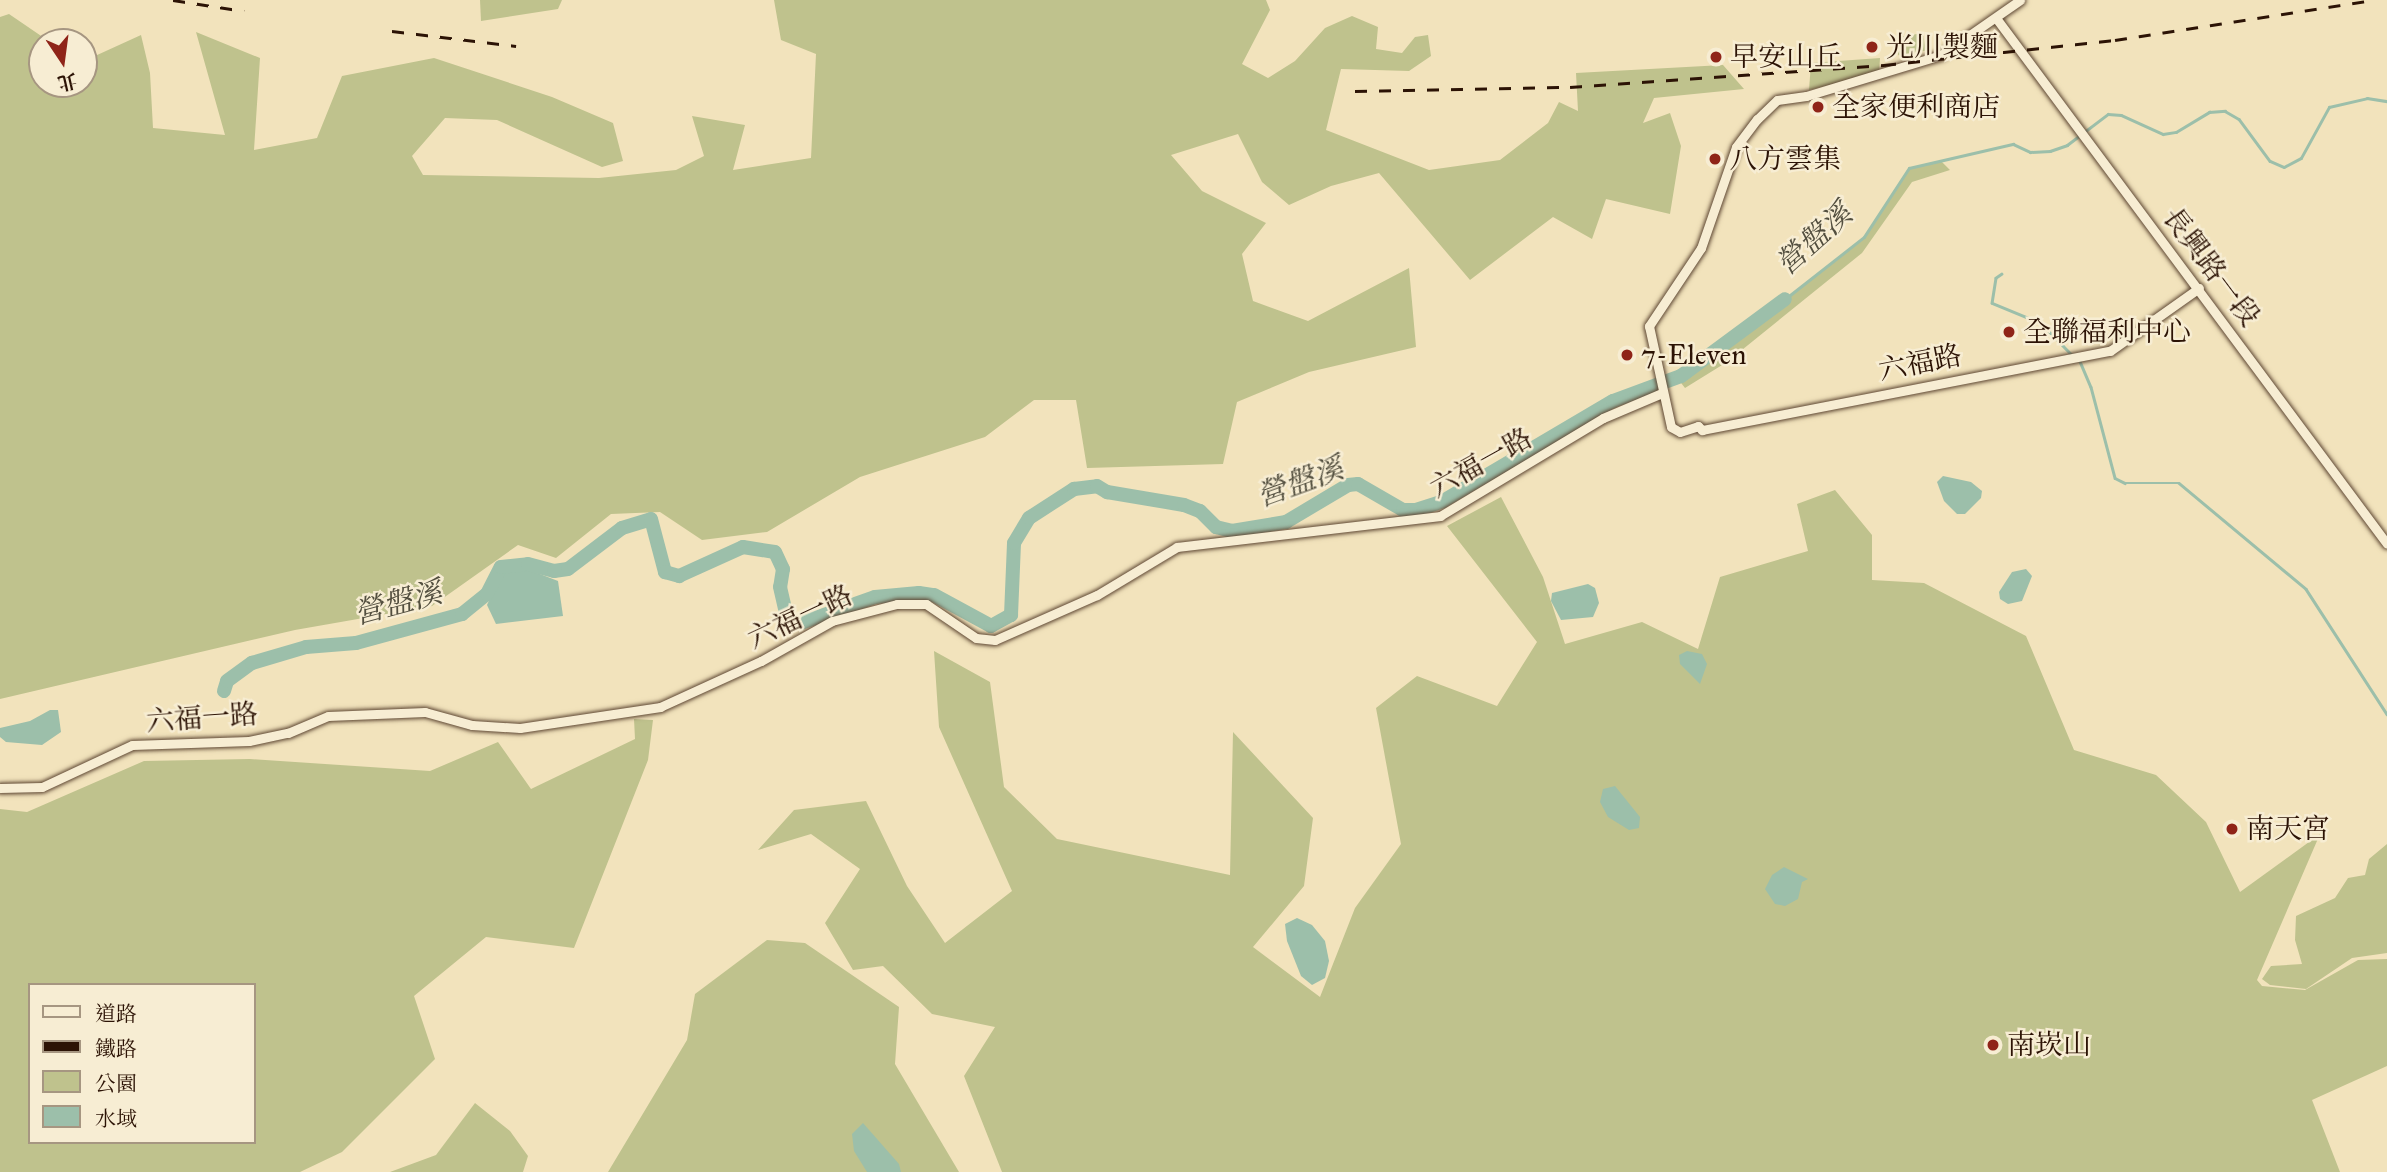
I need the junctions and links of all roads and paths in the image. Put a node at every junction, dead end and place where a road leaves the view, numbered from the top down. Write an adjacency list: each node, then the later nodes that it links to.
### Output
1 (2020, 0): 2 (street)
2 (1996, 18): 3 (street, 長興路一段); 4 (street, 六福路)
3 (2199, 288): 4 (street, 六福路); 5 (street, 長興路一段)
4 (1662, 393): 6 (street, 六福一路)
5 (2387, 544)
6 (0, 788)

